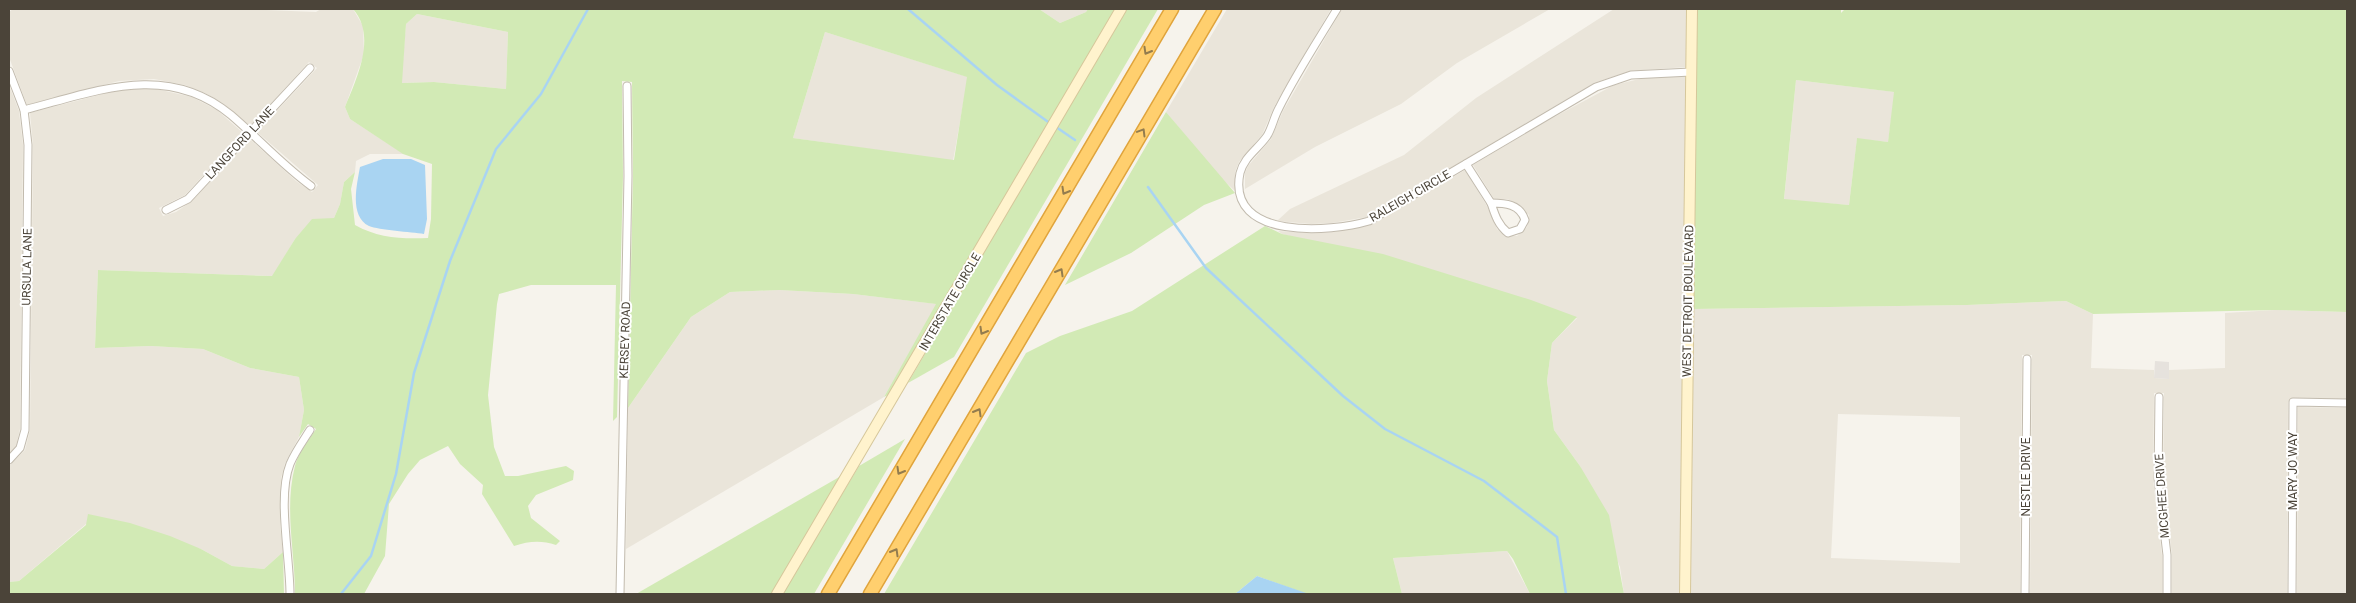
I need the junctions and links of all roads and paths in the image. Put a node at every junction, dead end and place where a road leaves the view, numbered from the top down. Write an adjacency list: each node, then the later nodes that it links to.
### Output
1 (1121, 9): 23 (street, INTERSTATE CIRCLE)
2 (1172, 9): 24 (highway, one-way to 24)
3 (1215, 9): 25 (highway, one-way to 3)
4 (1336, 9): 12 (street, RALEIGH CIRCLE)
5 (1692, 9): 8 (street, WEST DETROIT BOULEVARD)
6 (310, 68): 11 (street, LANGFORD LANE)
7 (9, 71): 10 (street, URSULA LANE)
8 (1691, 72): 12 (street, RALEIGH CIRCLE); 26 (street, WEST DETROIT BOULEVARD)
9 (627, 86): 22 (street, KERSEY ROAD)
10 (24, 110): 11 (street); 20 (street, URSULA LANE)
11 (250, 132): 13 (street); 15 (street, LANGFORD LANE)
12 (1466, 164): 14 (street)
13 (311, 186)
14 (1491, 203): 14 (street)
15 (166, 210)
16 (2026, 359): 27 (street, NESTLE DRIVE)
17 (2159, 397): 28 (street, MCGHEE DRIVE)
18 (2347, 403): 29 (street, MARY JO WAY)
19 (310, 430): 21 (street)
20 (9, 460)
21 (290, 594)
22 (620, 594)
23 (776, 594)
24 (828, 594)
25 (870, 594)
26 (1685, 594)
27 (2025, 594)
28 (2167, 594)
29 (2292, 594)

